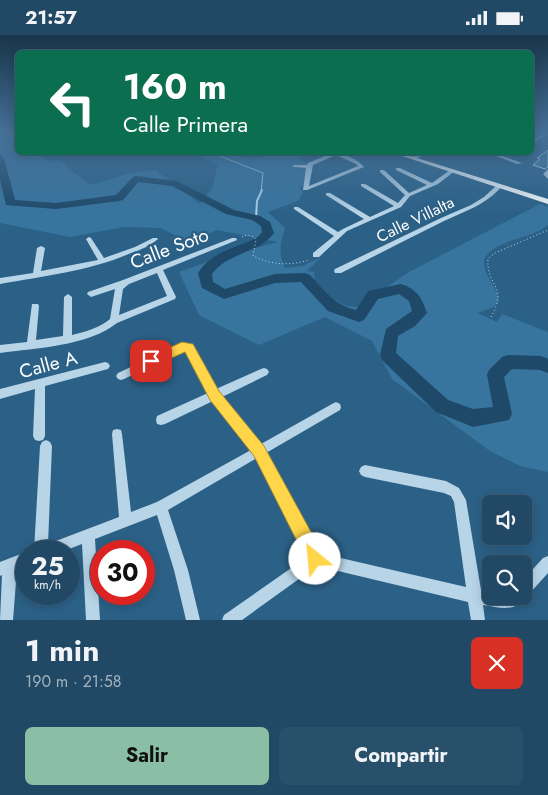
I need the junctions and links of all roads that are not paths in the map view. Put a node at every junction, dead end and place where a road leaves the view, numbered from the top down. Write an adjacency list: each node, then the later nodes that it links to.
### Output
1 (317, 160): 7 (street)
2 (350, 160): 7 (street)
3 (420, 160): 10 (main road)
4 (515, 160): 5 (street)
5 (519, 163)
6 (295, 166): 7 (street)
7 (309, 167)
8 (398, 169): 12 (street)
9 (382, 171): 15 (street)
10 (452, 171): 12 (street); 13 (main road)
11 (364, 185): 17 (street)
12 (432, 185): 15 (street)
13 (499, 187): 16 (main road); 28 (street, Calle Villalta)
14 (328, 194): 19 (street)
15 (408, 195): 17 (street)
16 (548, 203)
17 (399, 206): 19 (street)
18 (296, 208): 20 (street)
19 (369, 219): 20 (street)
20 (338, 235): 25 (street)
21 (89, 239): 26 (street)
22 (155, 239): 26 (street)
23 (234, 240): 27 (street, Calle Soto)
24 (41, 249): 29 (street)
25 (316, 255)
26 (102, 261): 29 (street)
27 (159, 269): 31 (street, Calle Soto); 35 (street)
28 (338, 271)
29 (37, 274): 30 (street)
30 (0, 281)
31 (126, 282): 32 (street); 35 (street, Calle Soto)
32 (91, 294)
33 (68, 297): 36 (street)
34 (35, 306): 37 (street)
35 (114, 321): 36 (street)
36 (67, 338): 37 (street)
37 (31, 344): 38 (street)
38 (0, 349)
39 (105, 367): 42 (street, Calle A)
40 (264, 372): 44 (street)
41 (121, 376): 44 (street)
42 (40, 384): 43 (street, Calle A); 54 (street)
43 (0, 394)
44 (214, 395): 46 (street); 48 (street)
45 (336, 407): 48 (street)
46 (161, 420)
47 (117, 434): 52 (street)
48 (259, 451): 51 (street); 56 (street)
49 (365, 471): 50 (street)
50 (446, 487): 60 (street)
51 (161, 507): 52 (street); 64 (street)
52 (126, 521): 53 (street)
53 (88, 535): 55 (street); 63 (street)
54 (41, 540)
55 (75, 540)
56 (315, 559): 60 (street); 65 (street)
57 (548, 563): 59 (street)
58 (5, 567): 62 (street)
59 (532, 580)
60 (475, 596): 61 (street); 66 (street)
61 (482, 597)
62 (6, 620)
63 (93, 620)
64 (193, 620)
65 (229, 620)
66 (478, 620)

